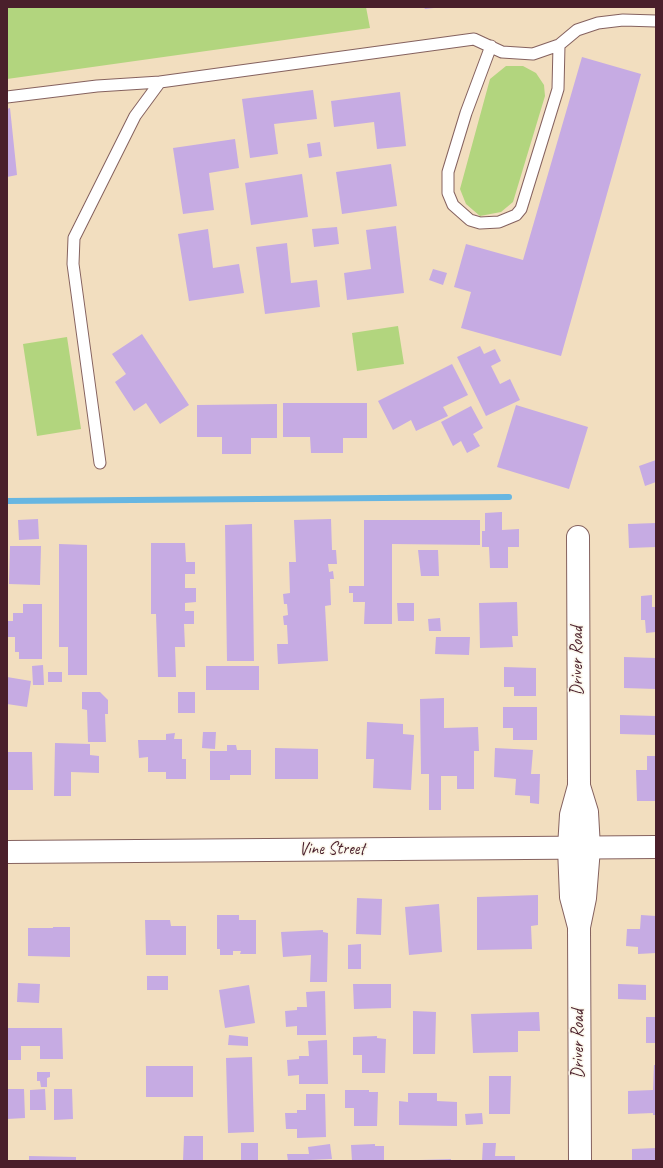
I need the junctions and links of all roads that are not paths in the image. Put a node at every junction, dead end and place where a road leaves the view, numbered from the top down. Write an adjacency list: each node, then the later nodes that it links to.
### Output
1 (656, 21): 2 (lane)
2 (560, 45): 3 (lane); 3 (lane)
3 (491, 46): 4 (lane)
4 (160, 82): 5 (lane); 6 (lane)
5 (7, 97)
6 (100, 463)
7 (578, 537): 9 (street, Driver Road)
8 (656, 847): 9 (street, Vine Street)
9 (579, 848): 10 (street, Vine Street); 11 (street, Driver Road)
10 (7, 852)
11 (580, 1161)

